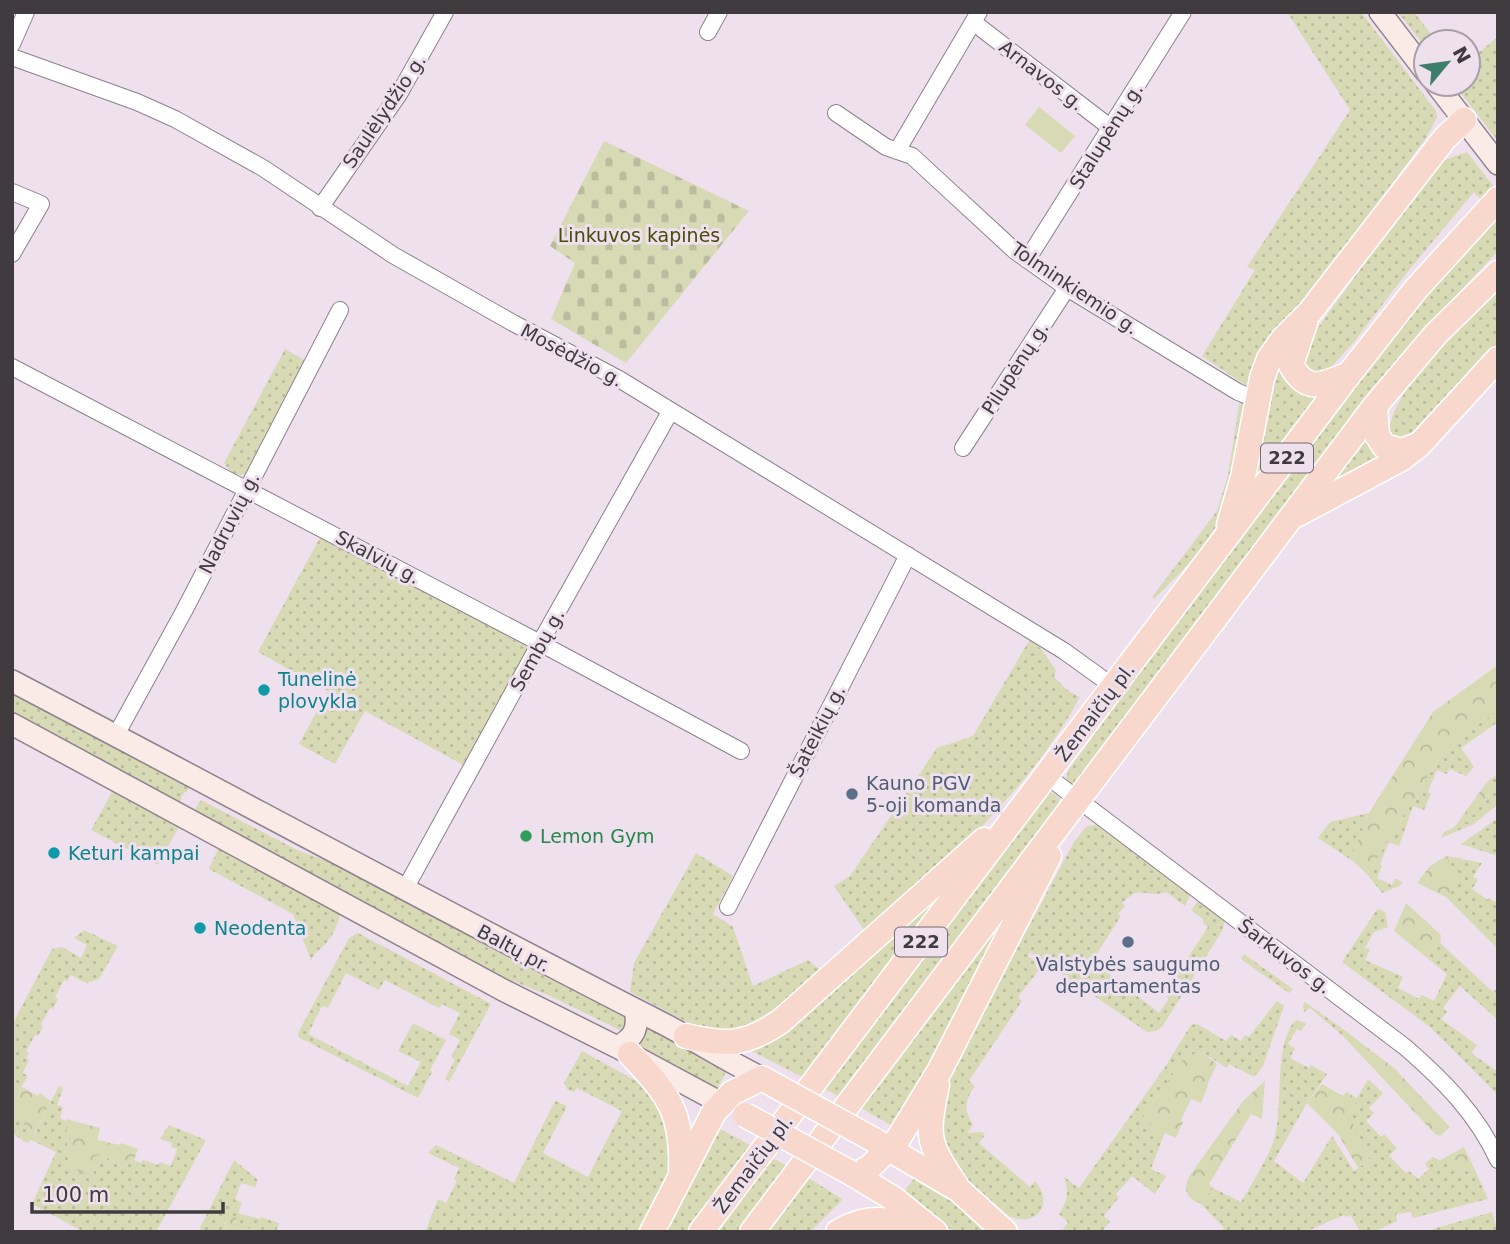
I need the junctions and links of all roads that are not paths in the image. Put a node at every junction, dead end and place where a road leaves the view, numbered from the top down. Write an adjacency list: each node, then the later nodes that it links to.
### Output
1 (26, 12): 8 (street)
2 (445, 12): 19 (street, Saulėlydžio g.)
3 (719, 12): 7 (street)
4 (1183, 12): 14 (street, Stalupėnų g.)
5 (1380, 12): 9 (main road)
6 (976, 17): 14 (street, Arnavos g.); 15 (street)
7 (708, 32)
8 (12, 44)
9 (1412, 54)
10 (12, 57): 19 (street, Mosėdžio g.)
11 (1447, 98): 13 (main road)
12 (836, 114): 15 (street, Tolminkiemio g.)
13 (1464, 120): 16 (main road); 25 (main road)
14 (1111, 128): 21 (street, Stalupėnų g.)
15 (897, 151): 21 (street, Tolminkiemio g.)
16 (1498, 164)
17 (12, 192): 20 (street)
18 (1498, 200): 28 (main road, Žemaičių pl. / 222)
19 (320, 208): 31 (street, Mosėdžio g.)
20 (12, 254)
21 (1027, 260): 23 (street, Tolminkiemio g.)
22 (1498, 273): 30 (main road, Žemaičių pl. / 222)
23 (1067, 288): 29 (street, Tolminkiemio g.); 33 (street, Pilupėnų g.)
24 (340, 310): 34 (street, Nadruvių g.)
25 (1310, 312): 28 (main road); 29 (main road)
26 (1498, 359): 32 (main road)
27 (12, 367): 34 (street, Skalvių g.)
28 (1350, 373): 36 (main road, Žemaičių pl. / 222)
29 (1258, 400): 36 (main road)
30 (1375, 406): 32 (main road); 35 (main road, Žemaičių pl. / 222)
31 (670, 412): 37 (street, Mosėdžio g.); 38 (street, Sembų g.)
32 (1419, 445): 35 (main road)
33 (963, 447)
34 (247, 489): 38 (street, Skalvių g.); 42 (street, Nadruvių g.)
35 (1292, 517): 46 (main road, Žemaičių pl. / 222)
36 (1224, 542): 40 (main road, Žemaičių pl. / 222)
37 (908, 555): 40 (street, Mosėdžio g.); 50 (street, Šateikių g.)
38 (540, 643): 43 (street, Skalvių g.); 49 (street, Sembų g.)
39 (12, 681): 42 (main road, Baltų pr.)
40 (1114, 687): 44 (main road, Žemaičių pl. / 222)
41 (12, 724): 48 (main road)
42 (116, 735): 45 (main road, Baltų pr.)
43 (741, 751)
44 (1046, 776): 46 (street, Šarkuvos g.); 47 (main road, Žemaičių pl. / 222)
45 (209, 786): 48 (main road); 49 (main road, Baltų pr.)
46 (1078, 800): 54 (main road); 58 (street, Šarkuvos g.); 64 (main road, Žemaičių pl. / 222)
47 (1026, 803): 52 (main road); 63 (main road, Žemaičių pl. / 222)
48 (189, 819): 53 (main road)
49 (405, 889): 51 (main road, Baltų pr.)
50 (728, 907)
51 (635, 1010): 52 (main road, Baltų pr.); 53 (main road)
52 (686, 1036): 55 (main road, Baltų pr.)
53 (624, 1050): 56 (main road); 60 (main road)
54 (940, 1070): 57 (main road); 61 (main road)
55 (765, 1080): 56 (main road); 57 (main road, Baltų pr., bridge)
56 (721, 1102): 59 (main road, bridge); 60 (main road)
57 (882, 1145): 59 (main road); 61 (main road, Baltų pr.)
58 (1498, 1160)
59 (853, 1174): 66 (main road)
60 (681, 1175): 62 (main road)
61 (959, 1190): 67 (main road, Baltų pr.)
62 (652, 1232)
63 (701, 1232)
64 (752, 1232)
65 (838, 1232): 66 (main road)
66 (933, 1232)
67 (1004, 1232)

